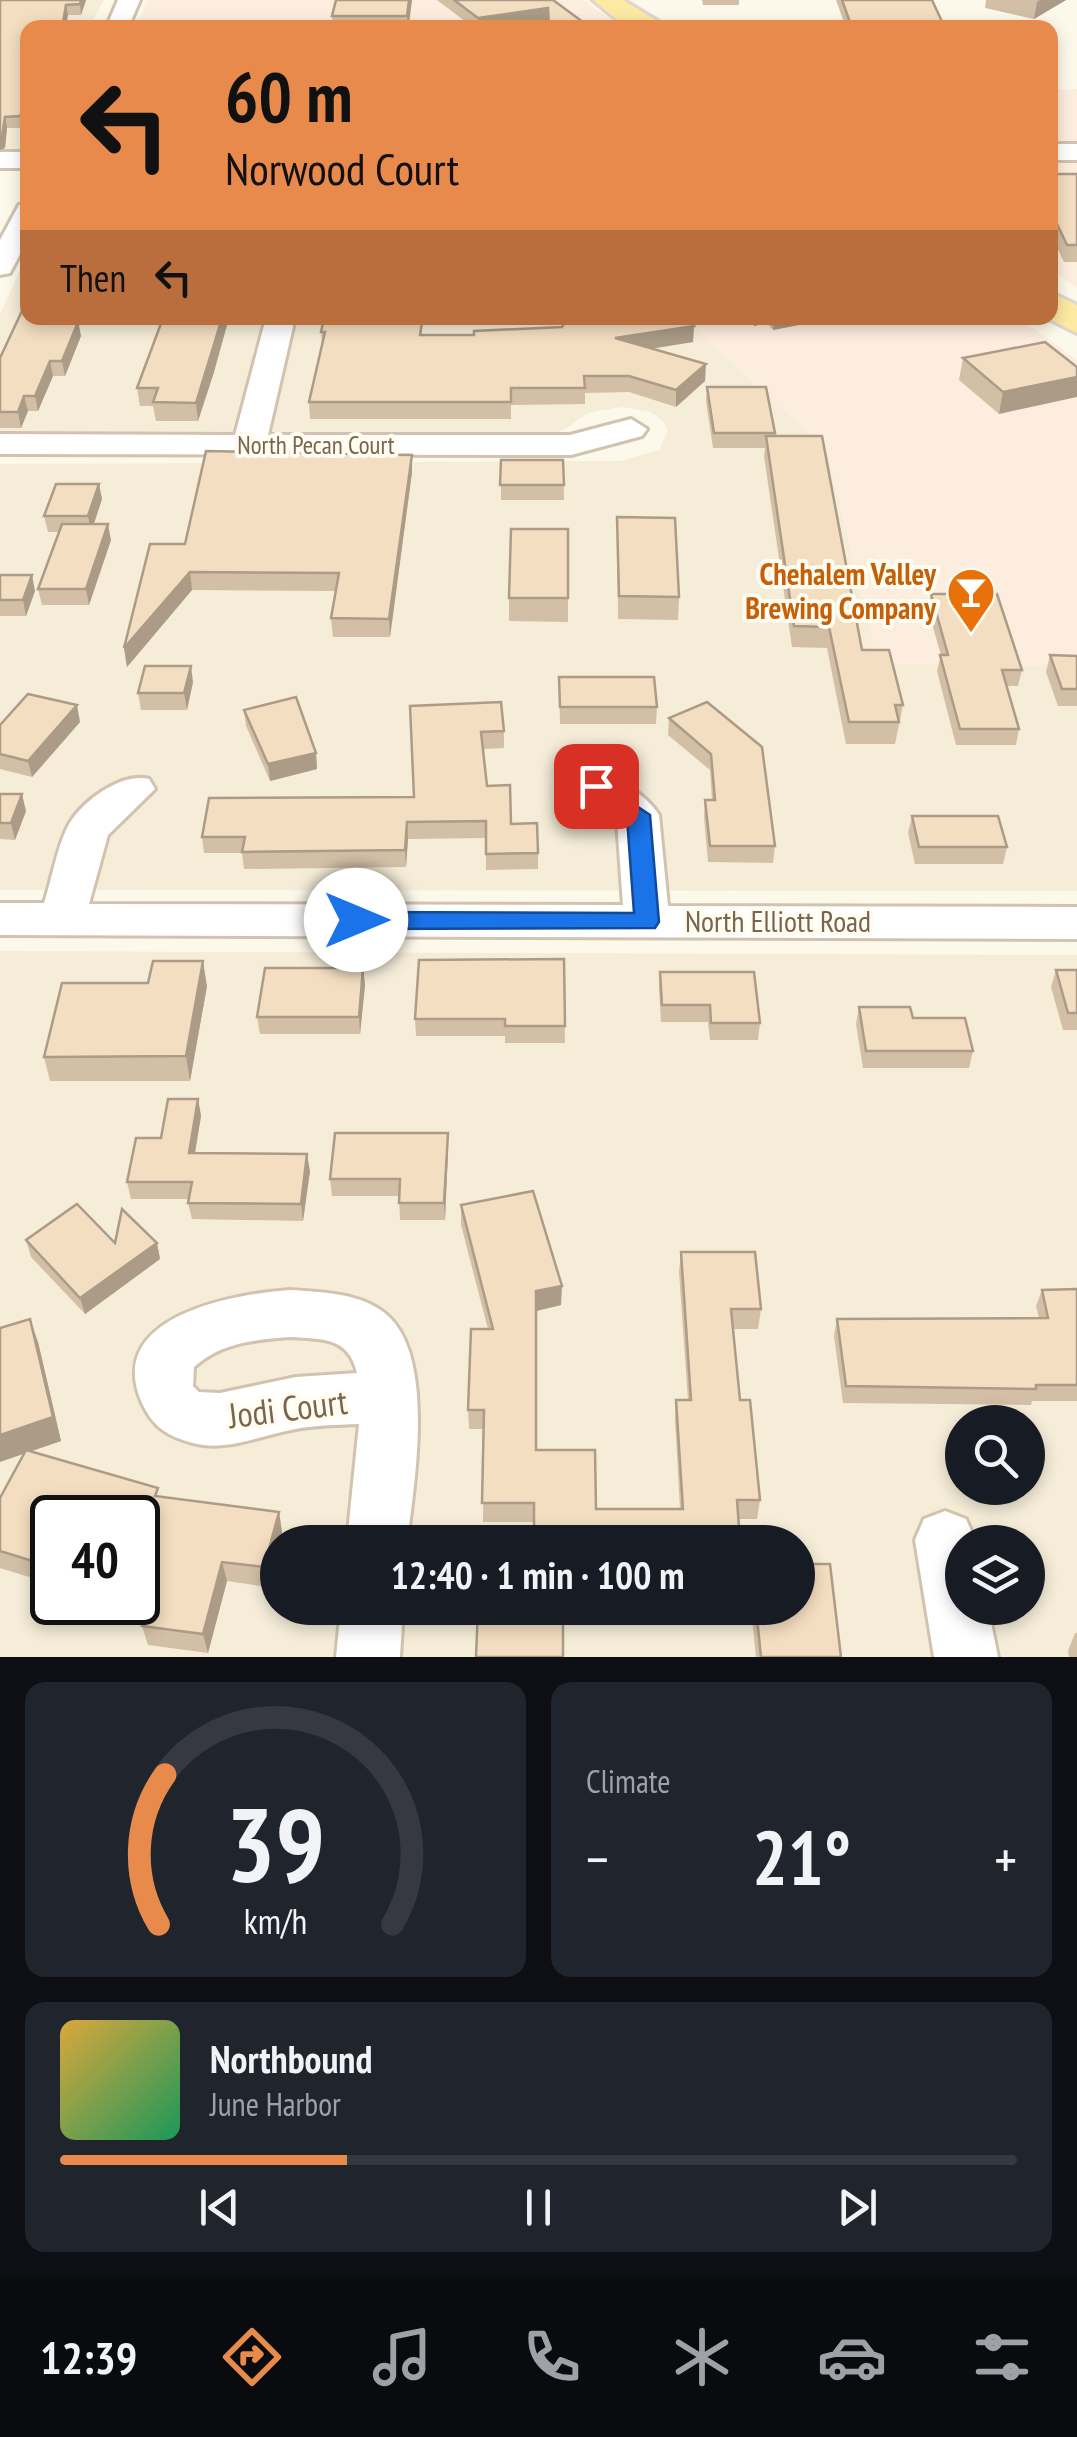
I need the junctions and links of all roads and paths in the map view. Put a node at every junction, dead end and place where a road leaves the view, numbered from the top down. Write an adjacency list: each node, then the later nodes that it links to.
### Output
1 (606, 0): 3 (main road)
2 (640, 0): 4 (main road)
3 (634, 20)
4 (668, 20)
5 (20, 226): 6 (street)
6 (0, 267)
7 (278, 325): 10 (street)
8 (631, 430): 10 (street, North Pecan Court)
9 (0, 444): 10 (street, North Pecan Court)
10 (249, 445)
11 (596, 786): 15 (street)
12 (134, 789): 14 (street)
13 (0, 919): 14 (street, North Elliott Road)
14 (62, 919): 15 (street, North Elliott Road)
15 (647, 922): 16 (street, North Elliott Road)
16 (1077, 922)
17 (387, 1398): 18 (street, Jodi Court)
18 (378, 1525)
19 (371, 1625): 21 (street)
20 (960, 1625): 22 (street)
21 (368, 1657)
22 (966, 1657)

